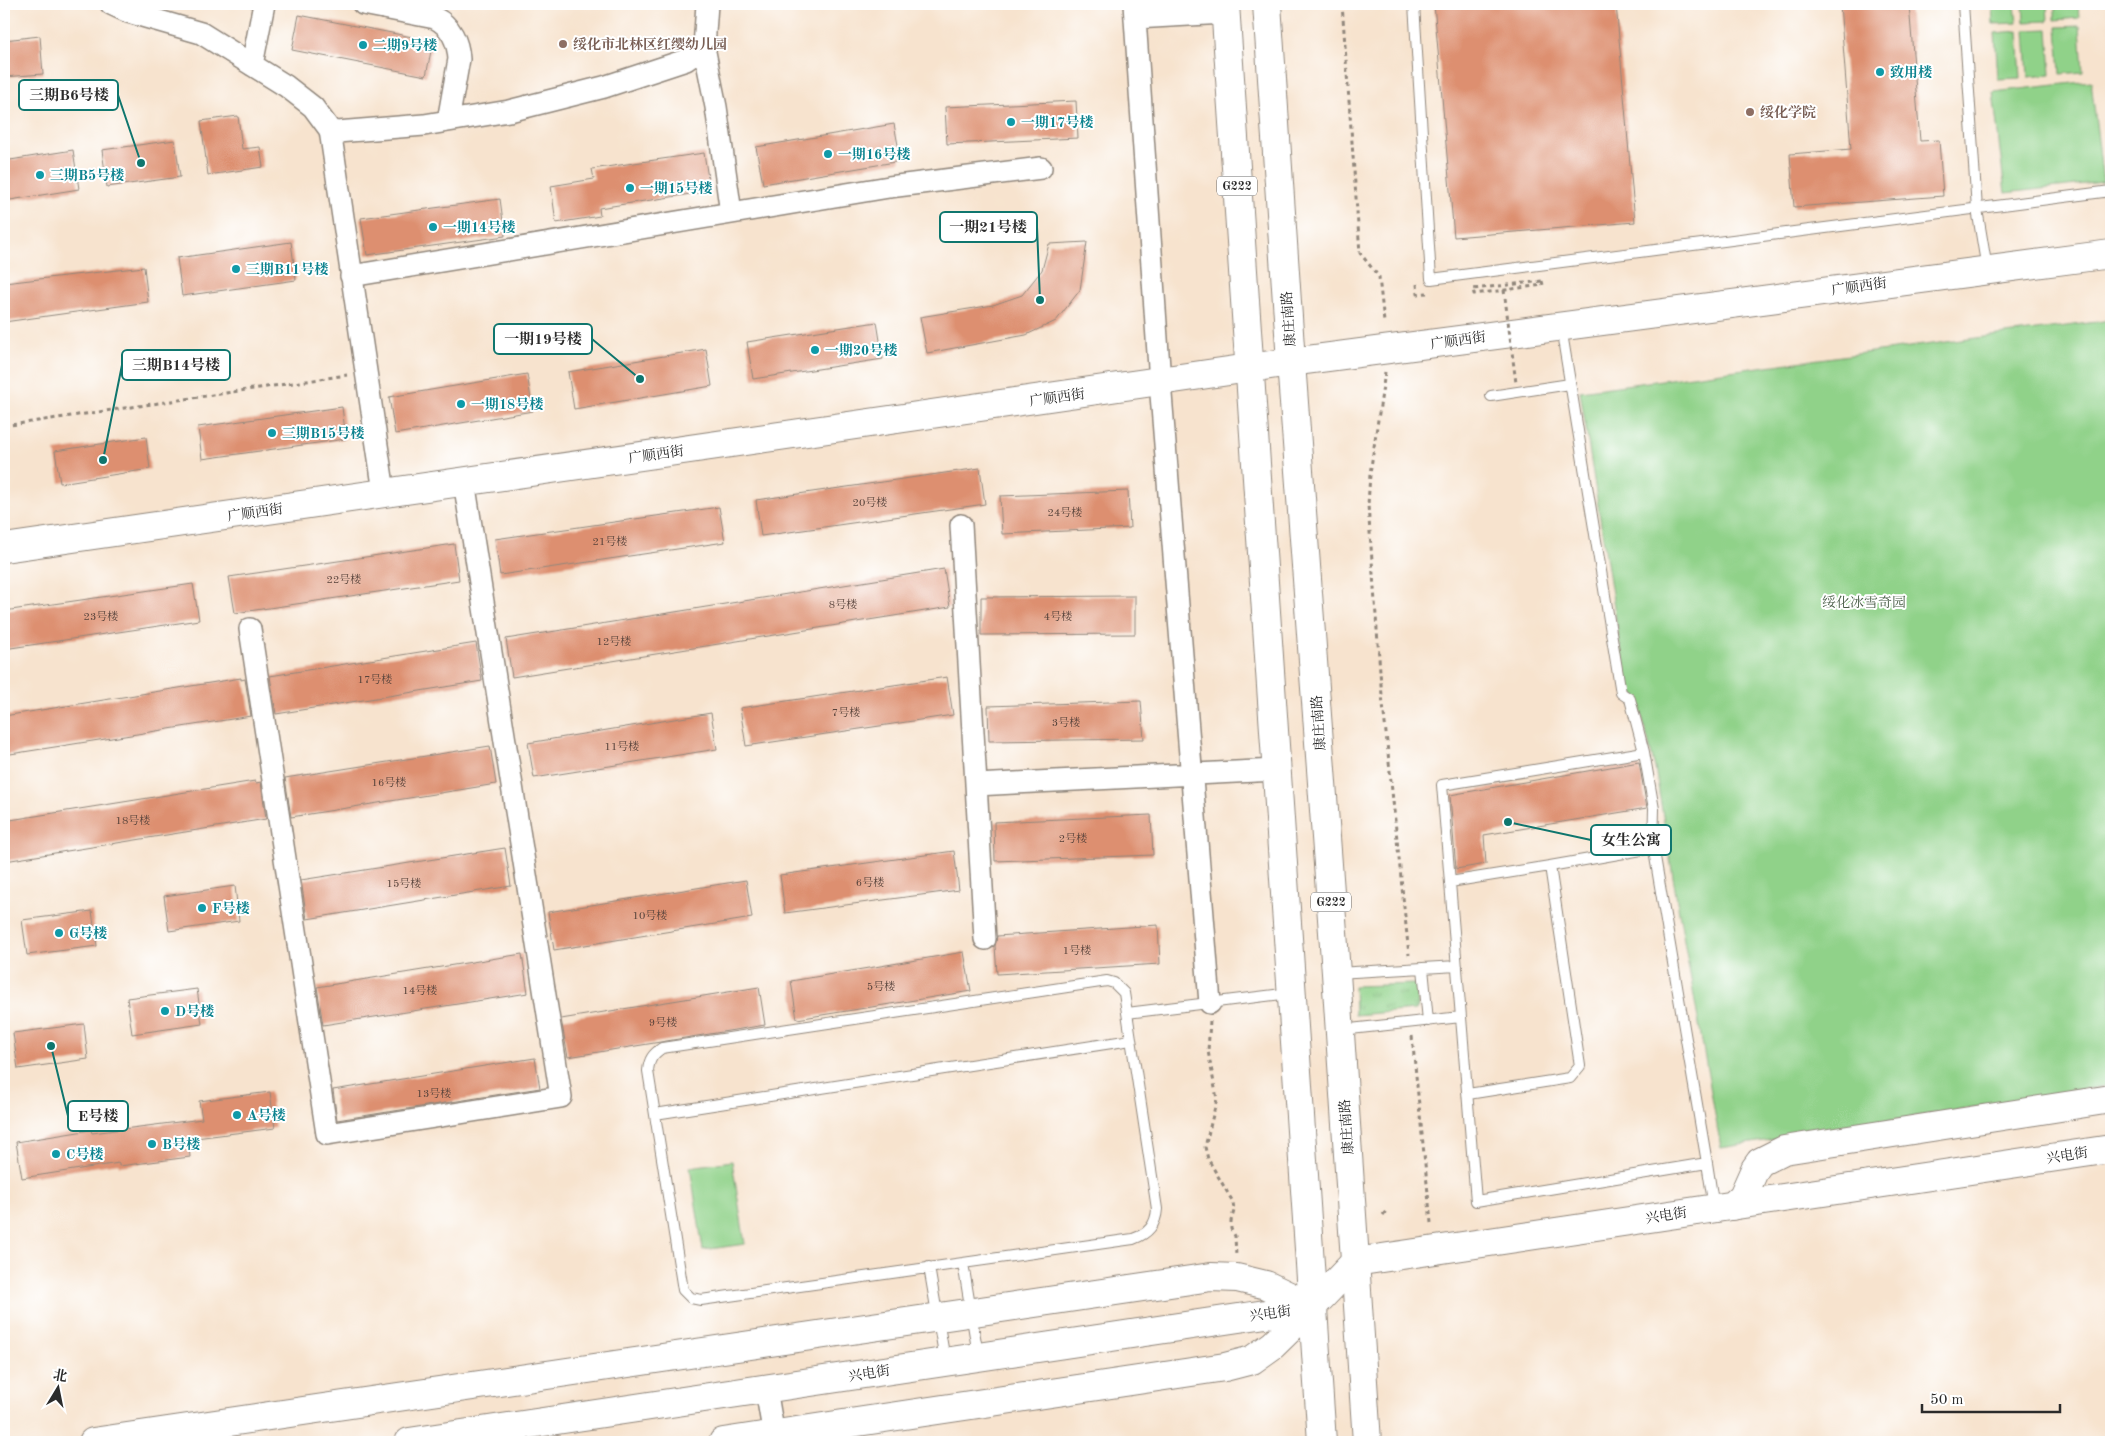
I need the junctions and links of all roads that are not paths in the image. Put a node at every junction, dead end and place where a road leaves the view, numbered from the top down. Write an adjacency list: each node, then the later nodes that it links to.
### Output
1 (111, 4): 11 (street)
2 (264, 4): 11 (street)
3 (363, 4): 12 (street)
4 (707, 4): 10 (street)
5 (1267, 4): 22 (main road, 康庄南路 / G222)
6 (1414, 4): 16 (lane)
7 (1963, 4): 16 (lane)
8 (1225, 8): 9 (street); 23 (main road, G222)
9 (1135, 11): 24 (street)
10 (704, 47): 12 (street); 17 (street)
11 (252, 65): 13 (street)
12 (448, 121): 13 (street)
13 (330, 130): 20 (street)
14 (1041, 168): 17 (street)
15 (2111, 191): 16 (lane)
16 (1977, 209): 19 (lane)
17 (731, 213): 20 (street)
18 (2111, 254): 19 (main road, 广顺西街)
19 (1987, 270): 21 (main road, 广顺西街)
20 (351, 276): 28 (street)
21 (1561, 326): 22 (main road, 广顺西街); 25 (lane)
22 (1291, 362): 23 (main road, 广顺西街); 42 (main road, 康庄南路 / G222)
23 (1249, 369): 24 (main road, 广顺西街); 33 (main road, G222)
24 (1160, 382): 27 (main road, 广顺西街); 34 (street)
25 (1570, 384): 26 (lane); 32 (lane)
26 (1491, 396)
27 (464, 481): 28 (main road, 广顺西街); 31 (street)
28 (384, 492): 30 (main road, 广顺西街)
29 (961, 525): 35 (street)
30 (4, 548)
31 (250, 629)
32 (1644, 752): 36 (lane); 38 (lane)
33 (1276, 770): 34 (street); 43 (main road, G222)
34 (1191, 774): 35 (street); 44 (street)
35 (976, 785): 39 (street)
36 (1653, 848): 37 (lane); 54 (lane)
37 (1550, 866): 38 (lane); 50 (lane)
38 (1450, 882): 40 (lane)
39 (985, 939)
40 (1457, 966): 41 (lane); 46 (lane)
41 (1423, 968): 42 (lane); 47 (lane)
42 (1336, 973): 48 (main road, 康庄南路 / G222)
43 (1291, 993): 44 (lane); 59 (main road, G222)
44 (1210, 1003): 45 (lane)
45 (1127, 1013): 49 (lane); 52 (lane)
46 (1461, 1017): 47 (lane); 50 (lane)
47 (1428, 1021): 48 (lane)
48 (1340, 1030): 56 (main road, 康庄南路 / G222)
49 (1131, 1040): 52 (lane); 57 (lane)
50 (1468, 1094): 54 (lane)
51 (2111, 1099): 55 (main road)
52 (655, 1114): 58 (lane)
53 (2111, 1148): 55 (main road, 兴电街)
54 (1707, 1163): 55 (lane)
55 (1723, 1207): 56 (main road, 兴电街)
56 (1355, 1262): 59 (main road); 70 (main road, 康庄南路 / G222)
57 (963, 1263): 58 (lane); 60 (lane)
58 (929, 1268): 61 (lane)
59 (1312, 1307): 60 (main road); 62 (main road, 兴电街); 65 (main road); 69 (main road, G222)
60 (971, 1312): 61 (main road); 62 (lane)
61 (937, 1317): 63 (lane); 66 (main road)
62 (978, 1357): 63 (main road, 兴电街)
63 (945, 1362): 64 (main road, 兴电街)
64 (766, 1389): 65 (street); 67 (main road, 兴电街)
65 (774, 1438): 68 (main road)
66 (94, 1442)
67 (410, 1442)
68 (723, 1442)
69 (1322, 1442)
70 (1367, 1442)

